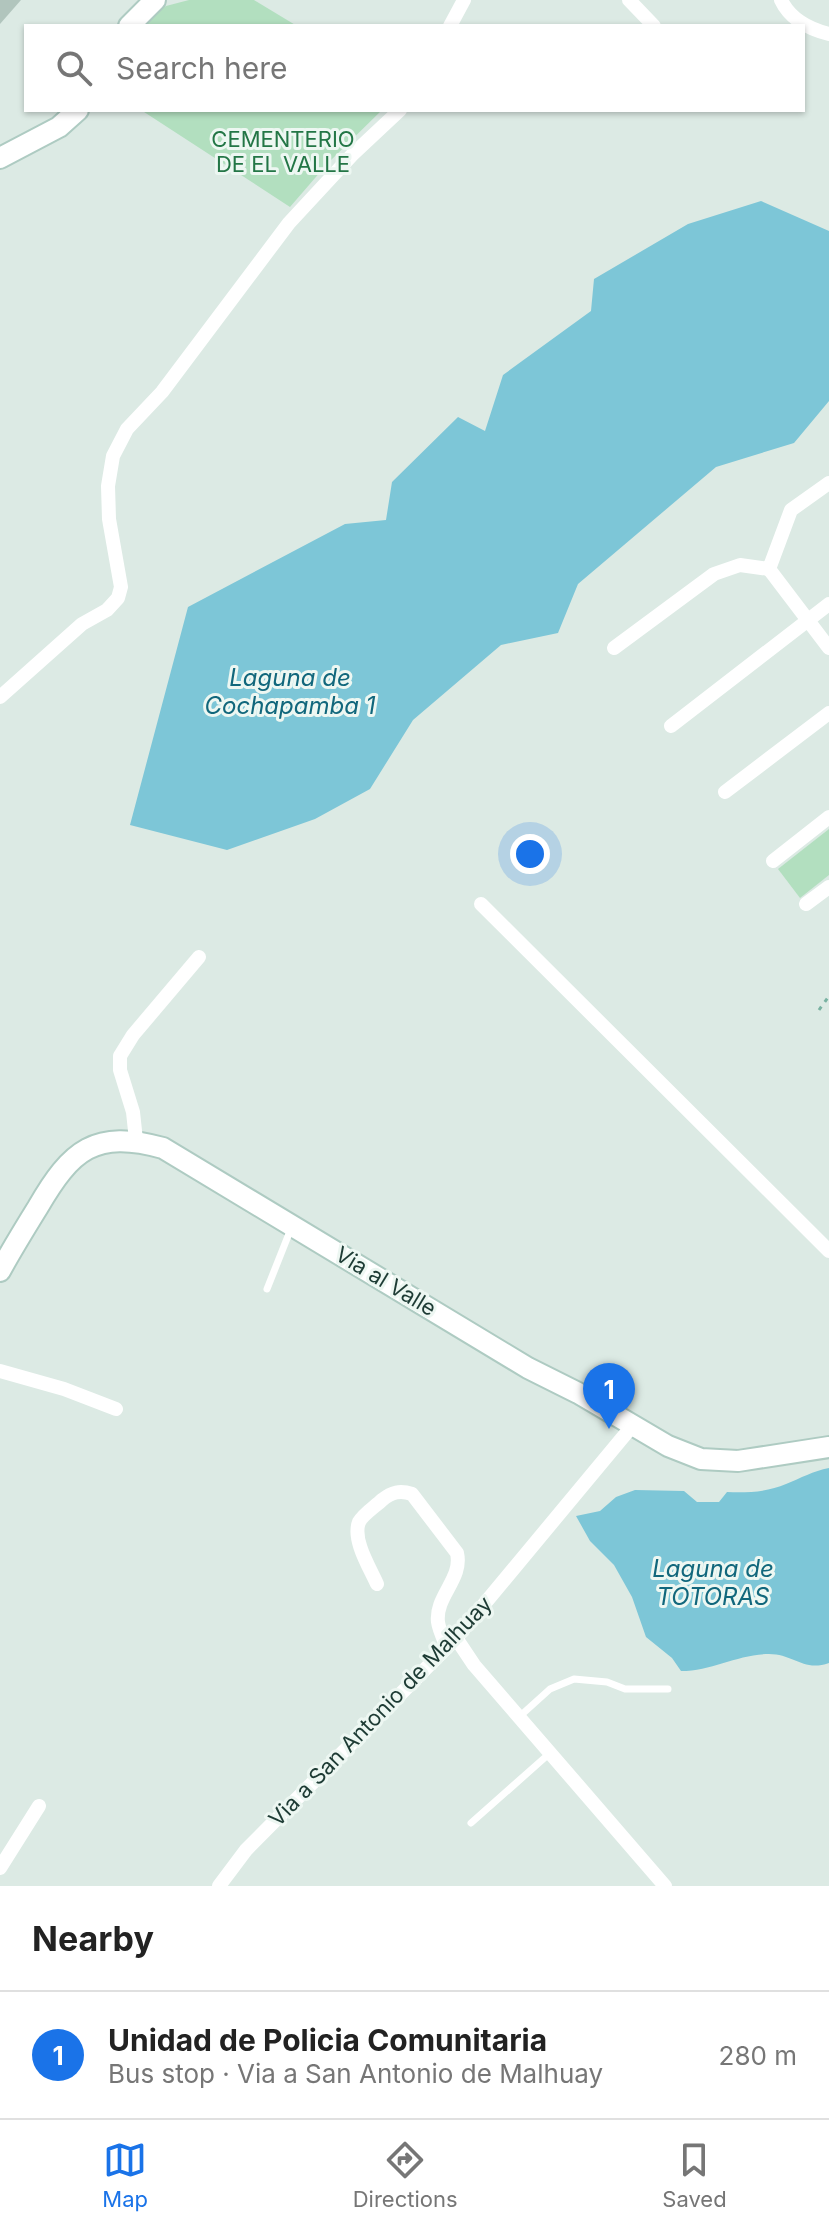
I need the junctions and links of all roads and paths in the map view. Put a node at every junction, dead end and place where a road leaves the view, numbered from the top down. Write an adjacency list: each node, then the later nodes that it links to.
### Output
1 (153, 0): 5 (main road)
2 (464, 0): 6 (street)
3 (629, 0): 7 (street)
4 (781, 0): 8 (street)
5 (131, 24)
6 (451, 24)
7 (652, 24)
8 (803, 24)
9 (805, 25): 10 (street)
10 (829, 34)
11 (76, 112): 13 (main road)
12 (398, 112): 20 (street)
13 (0, 158)
14 (829, 483): 15 (street)
15 (769, 569): 17 (street); 18 (street)
16 (829, 604): 17 (street)
17 (808, 620): 19 (street); 22 (street)
18 (614, 648)
19 (829, 648)
20 (0, 697)
21 (829, 713): 23 (street)
22 (671, 726)
23 (725, 792)
24 (829, 817): 25 (street)
25 (773, 861)
26 (829, 887): 28 (street)
27 (481, 904): 34 (street)
28 (806, 904)
29 (199, 957): 32 (street)
30 (829, 996): 31 (path)
31 (819, 1010)
32 (136, 1140): 33 (main road, Via al Valle); 35 (main road, Via al Valle)
33 (293, 1224): 36 (lane); 39 (main road, Via al Valle)
34 (829, 1251)
35 (0, 1271)
36 (267, 1289)
37 (0, 1371): 38 (street)
38 (116, 1409)
39 (633, 1425): 40 (main road, Via al Valle); 42 (street, Via a San Antonio de Malhuay)
40 (829, 1447)
41 (377, 1584): 42 (street)
42 (451, 1643): 44 (street); 49 (street, Via a San Antonio de Malhuay)
43 (668, 1689): 44 (lane)
44 (519, 1717): 45 (street)
45 (550, 1753): 47 (lane); 50 (street)
46 (39, 1806): 48 (street)
47 (471, 1823)
48 (0, 1868)
49 (219, 1886)
50 (665, 1886)

